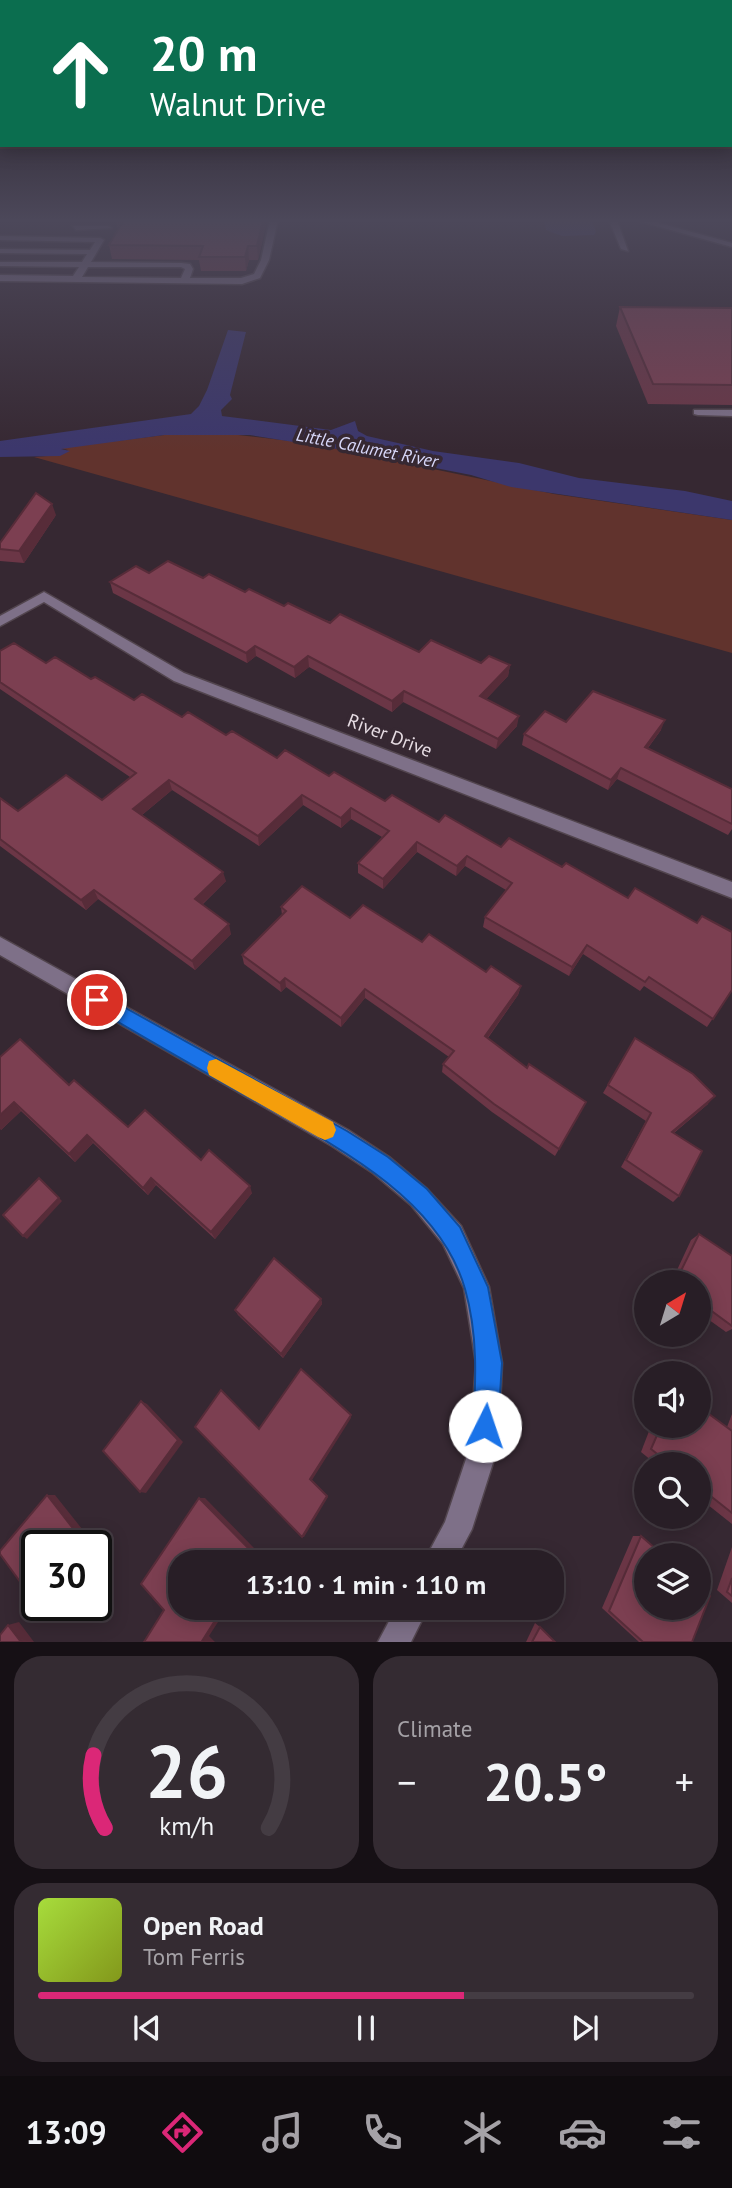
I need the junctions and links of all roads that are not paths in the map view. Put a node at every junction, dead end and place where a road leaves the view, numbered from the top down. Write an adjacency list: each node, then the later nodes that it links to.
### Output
1 (698, 412): 2 (street)
2 (732, 413)
3 (0, 622): 4 (street, River Drive)
4 (732, 890)
5 (0, 945): 6 (street)
6 (445, 1550)
7 (406, 1620): 8 (street)
8 (394, 1642)

